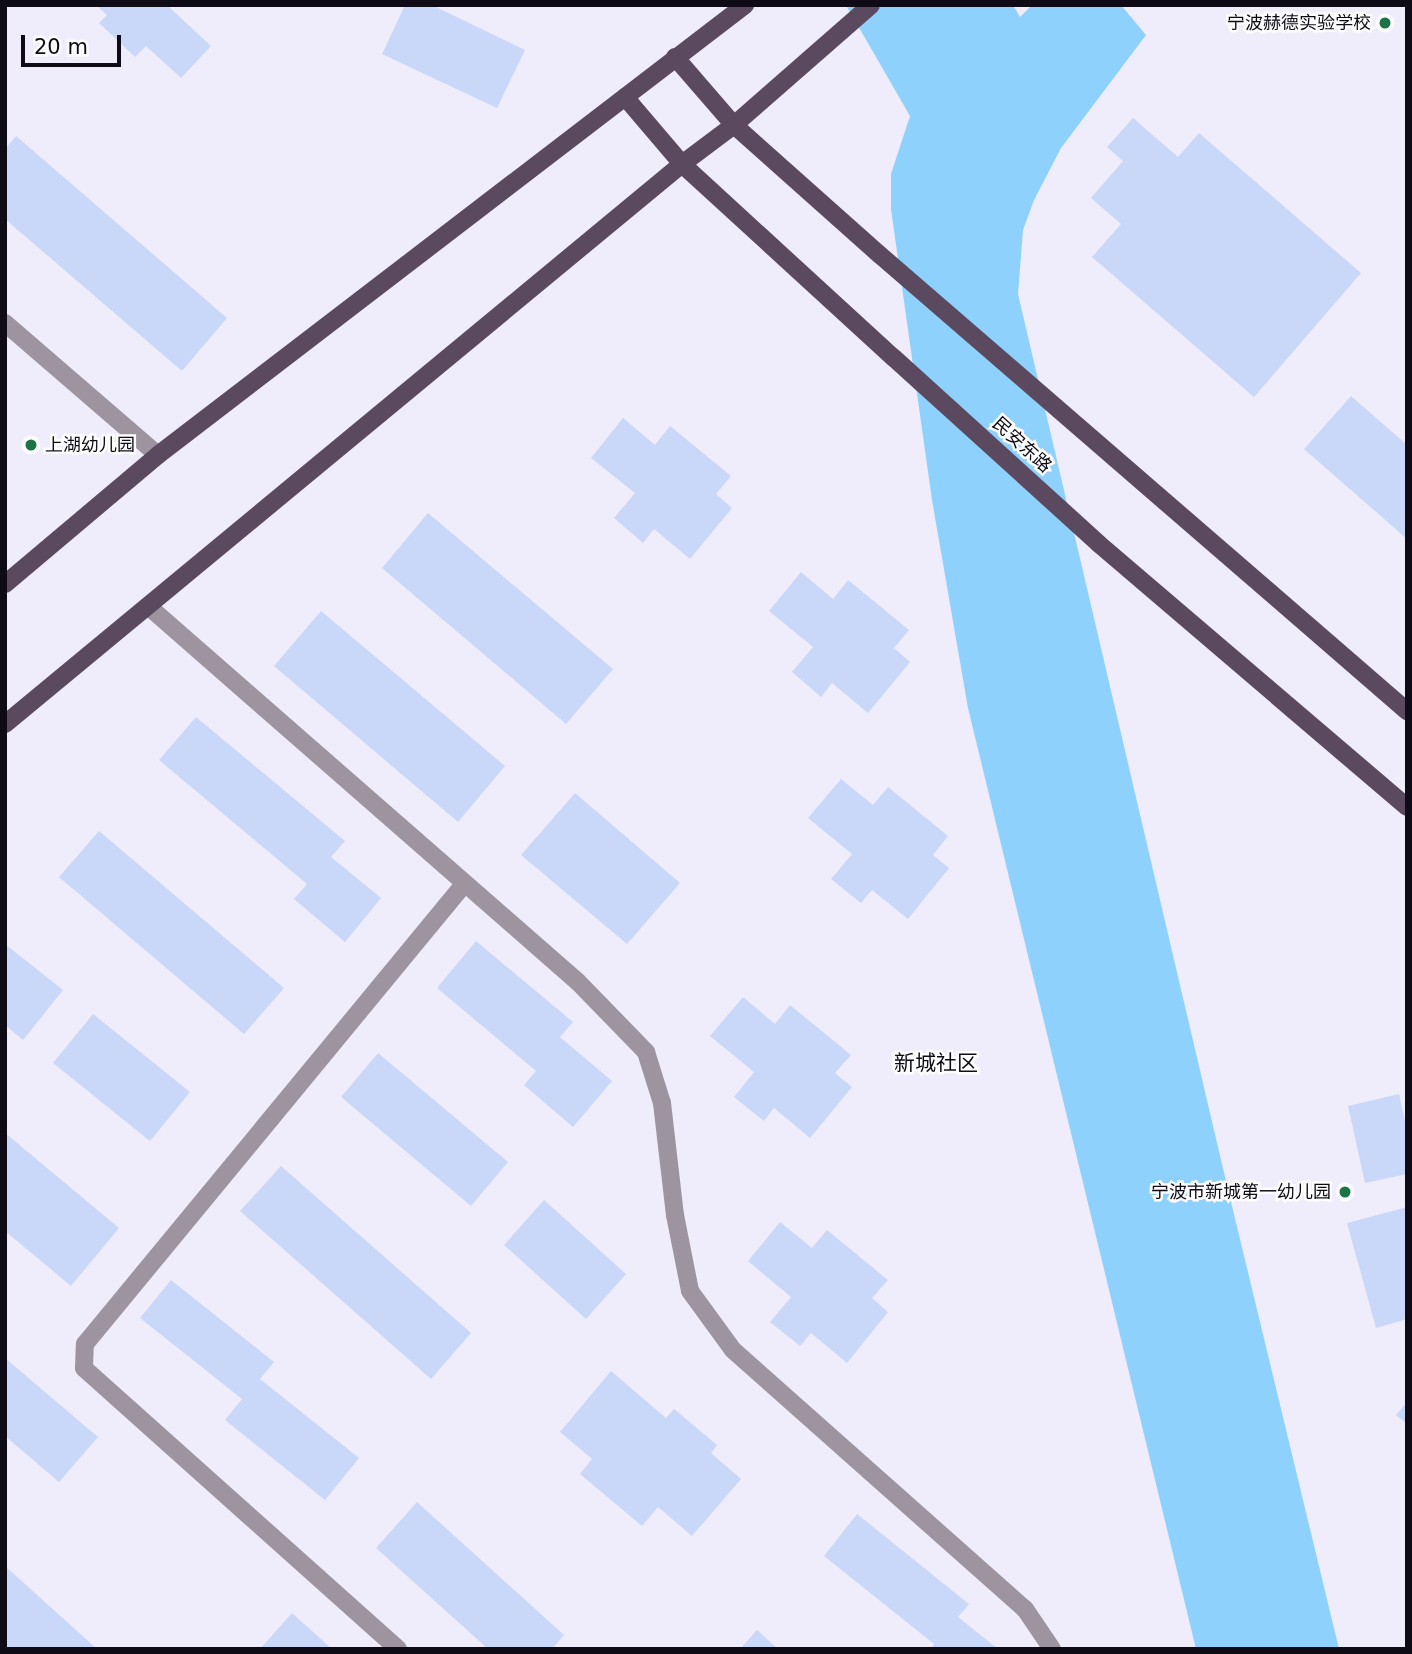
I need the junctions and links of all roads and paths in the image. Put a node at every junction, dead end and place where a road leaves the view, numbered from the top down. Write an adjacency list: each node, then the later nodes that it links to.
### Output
1 (745, 5): 3 (main road)
2 (871, 5): 5 (main road)
3 (675, 57): 4 (main road); 5 (main road)
4 (625, 97): 6 (main road, 民安东路); 8 (main road)
5 (734, 125): 6 (main road); 11 (main road)
6 (682, 164): 10 (main road); 13 (main road, 民安东路)
7 (5, 323): 8 (street)
8 (158, 455): 9 (main road)
9 (5, 584)
10 (148, 606): 12 (main road); 14 (street)
11 (1407, 711)
12 (5, 724)
13 (1407, 807)
14 (465, 883): 15 (street); 16 (street)
15 (398, 1649)
16 (1052, 1649)

